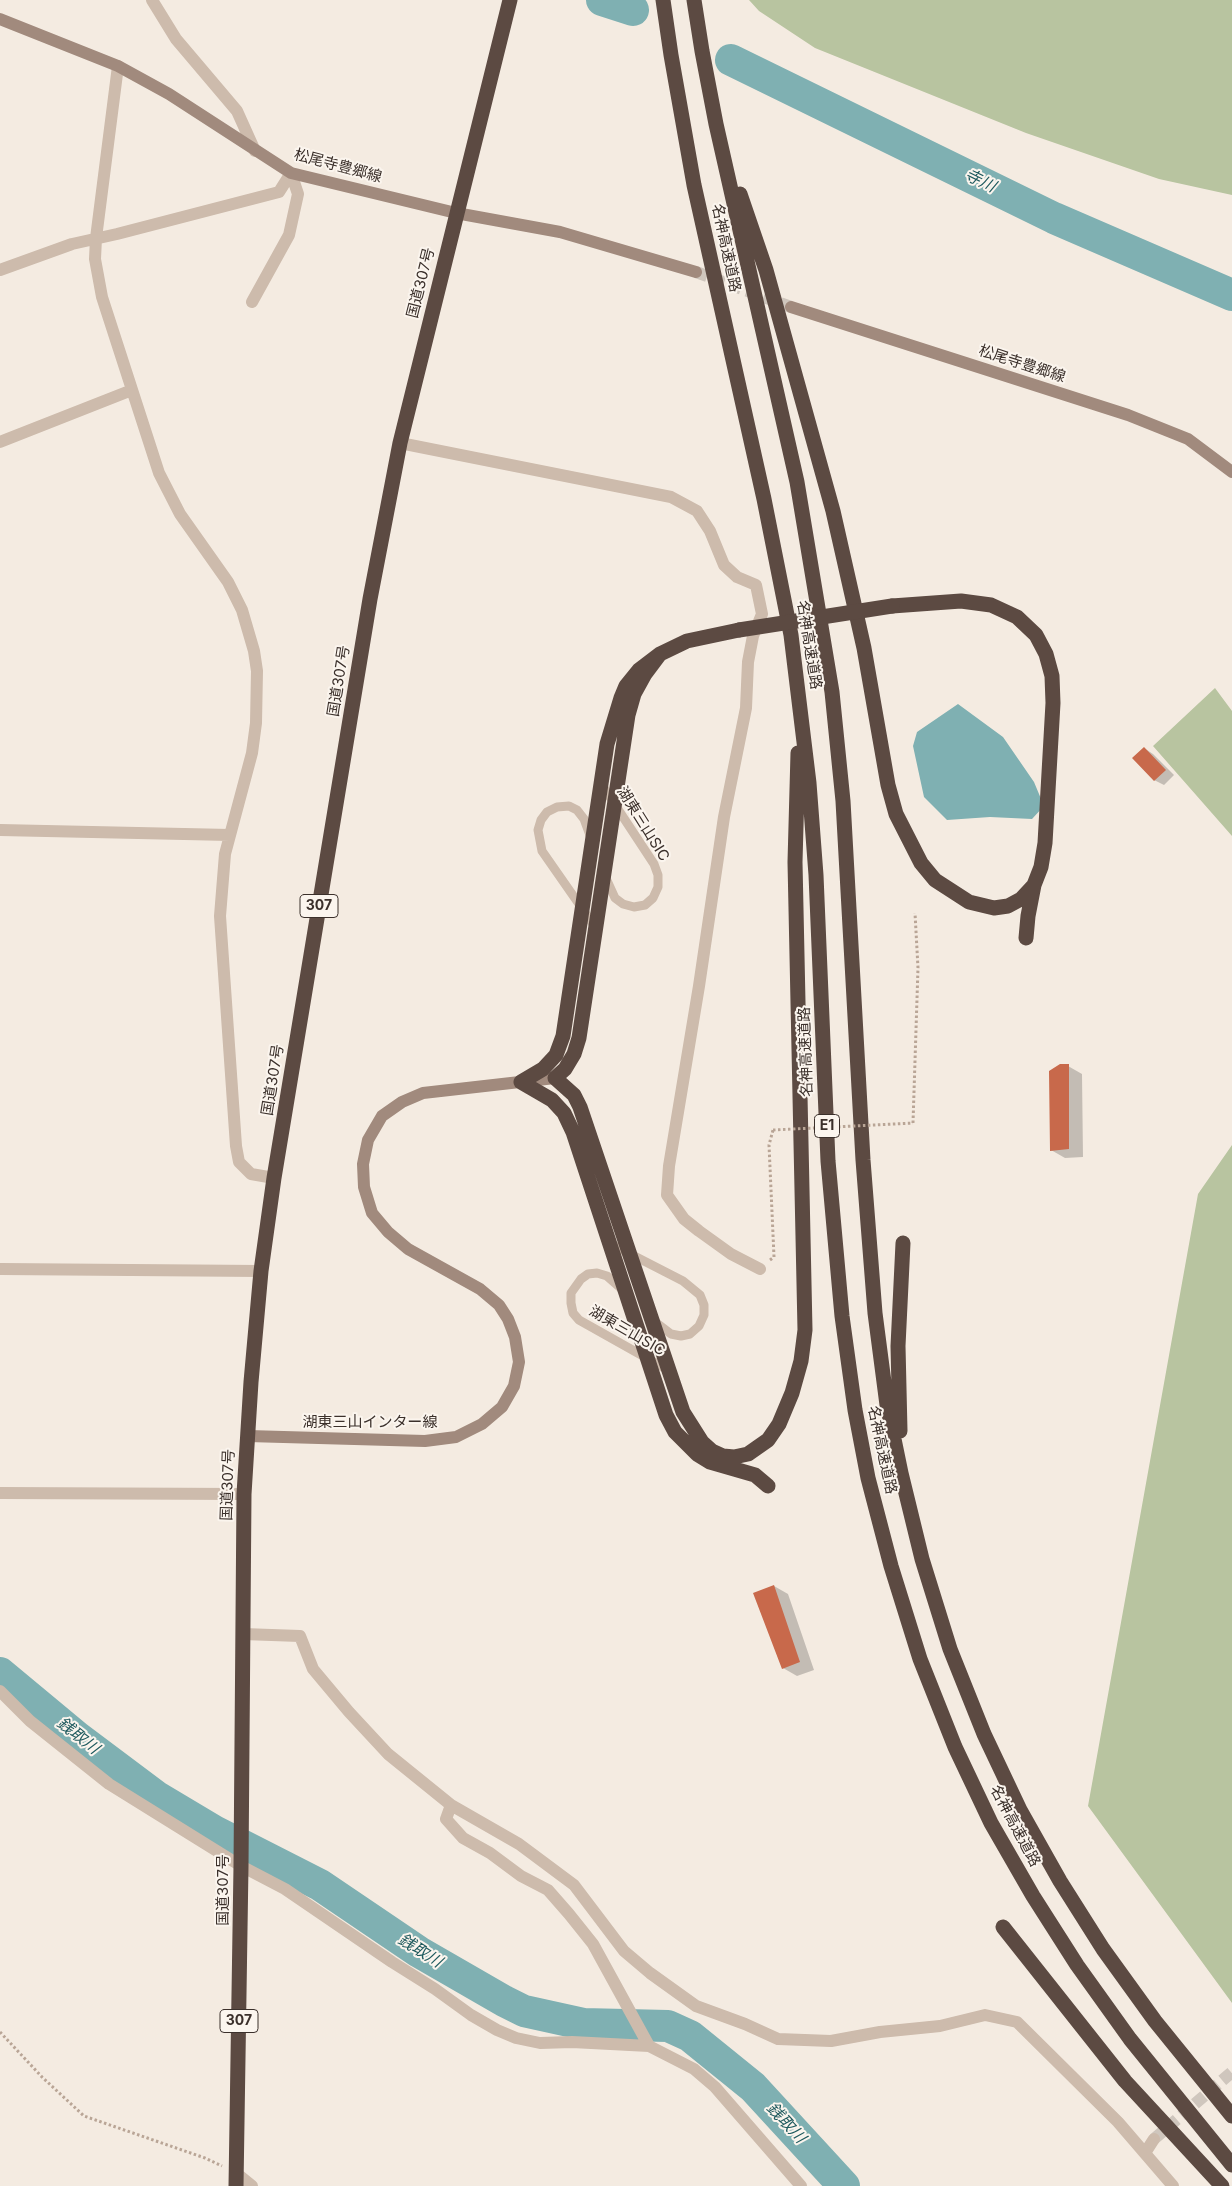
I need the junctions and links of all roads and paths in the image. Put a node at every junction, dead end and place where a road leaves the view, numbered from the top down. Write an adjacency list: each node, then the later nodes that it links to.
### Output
1 (152, 0): 8 (street)
2 (510, 0): 10 (highway, 国道307号 / 307)
3 (664, 0): 21 (highway, 名神高速道路 / E1)
4 (694, 0): 7 (highway, 名神高速道路 / E1)
5 (0, 20): 6 (main road, 松尾寺豊郷線)
6 (118, 66): 8 (main road, 松尾寺豊郷線); 11 (street)
7 (716, 124): 28 (highway); 47 (highway, 名神高速道路 / E1)
8 (255, 151): 9 (main road, 松尾寺豊郷線)
9 (292, 173): 10 (main road, 松尾寺豊郷線); 11 (street); 14 (street)
10 (456, 213): 13 (main road, 松尾寺豊郷線); 18 (highway, 国道307号 / 307)
11 (96, 238): 12 (street); 16 (street)
12 (0, 270)
13 (696, 272)
14 (252, 302)
15 (791, 307): 19 (main road, 松尾寺豊郷線)
16 (132, 390): 17 (street); 25 (street)
17 (0, 442)
18 (400, 443): 35 (highway, 国道307号 / 307); 40 (street)
19 (1232, 472)
20 (660, 654): 22 (highway); 23 (highway); 28 (highway, bridge)
21 (799, 691): 45 (highway); 61 (highway, 名神高速道路 / E1)
22 (602, 784): 23 (lane, 湖東三山SIC); 26 (highway)
23 (614, 805): 27 (highway); 27 (lane, 湖東三山SIC)
24 (0, 830): 25 (street)
25 (230, 835): 35 (street)
26 (592, 843): 29 (highway); 29 (lane)
27 (604, 873): 31 (highway)
28 (1034, 885): 32 (highway)
29 (582, 909): 31 (lane); 34 (highway)
30 (915, 912): 40 (path, bridge)
31 (595, 927): 33 (highway)
32 (1026, 938)
33 (555, 1078): 34 (main road, 湖東三山インター線); 38 (highway)
34 (521, 1082): 36 (highway); 46 (main road, 湖東三山インター線)
35 (274, 1178): 41 (highway, 国道307号 / 307)
36 (609, 1243): 38 (lane, 湖東三山SIC); 42 (highway)
37 (903, 1243): 47 (highway)
38 (628, 1252): 43 (highway); 43 (lane, 湖東三山SIC)
39 (0, 1269): 41 (street)
40 (760, 1269)
41 (262, 1270): 46 (highway, 国道307号 / 307)
42 (626, 1292): 44 (highway); 44 (lane, 湖東三山SIC)
43 (650, 1318): 45 (highway)
44 (648, 1359): 45 (lane, 湖東三山SIC); 48 (highway)
45 (668, 1370)
46 (248, 1436): 50 (highway, 国道307号 / 307)
47 (901, 1473): 58 (highway, 名神高速道路 / E1)
48 (768, 1486)
49 (0, 1494): 50 (street)
50 (244, 1494): 51 (highway, 国道307号 / 307)
51 (243, 1634): 53 (street); 54 (highway, 国道307号 / 307)
52 (0, 1691): 54 (street)
53 (451, 1805): 57 (street); 60 (street)
54 (241, 1861): 57 (street); 62 (highway, 国道307号 / 307)
55 (1003, 1927): 66 (highway)
56 (0, 2032): 62 (path)
57 (649, 2046): 64 (street)
58 (1232, 2116)
59 (1154, 2139): 60 (street)
60 (1145, 2154): 65 (street)
61 (1232, 2166)
62 (236, 2179): 63 (street)
63 (252, 2186)
64 (801, 2186)
65 (1173, 2186)
66 (1222, 2186)

